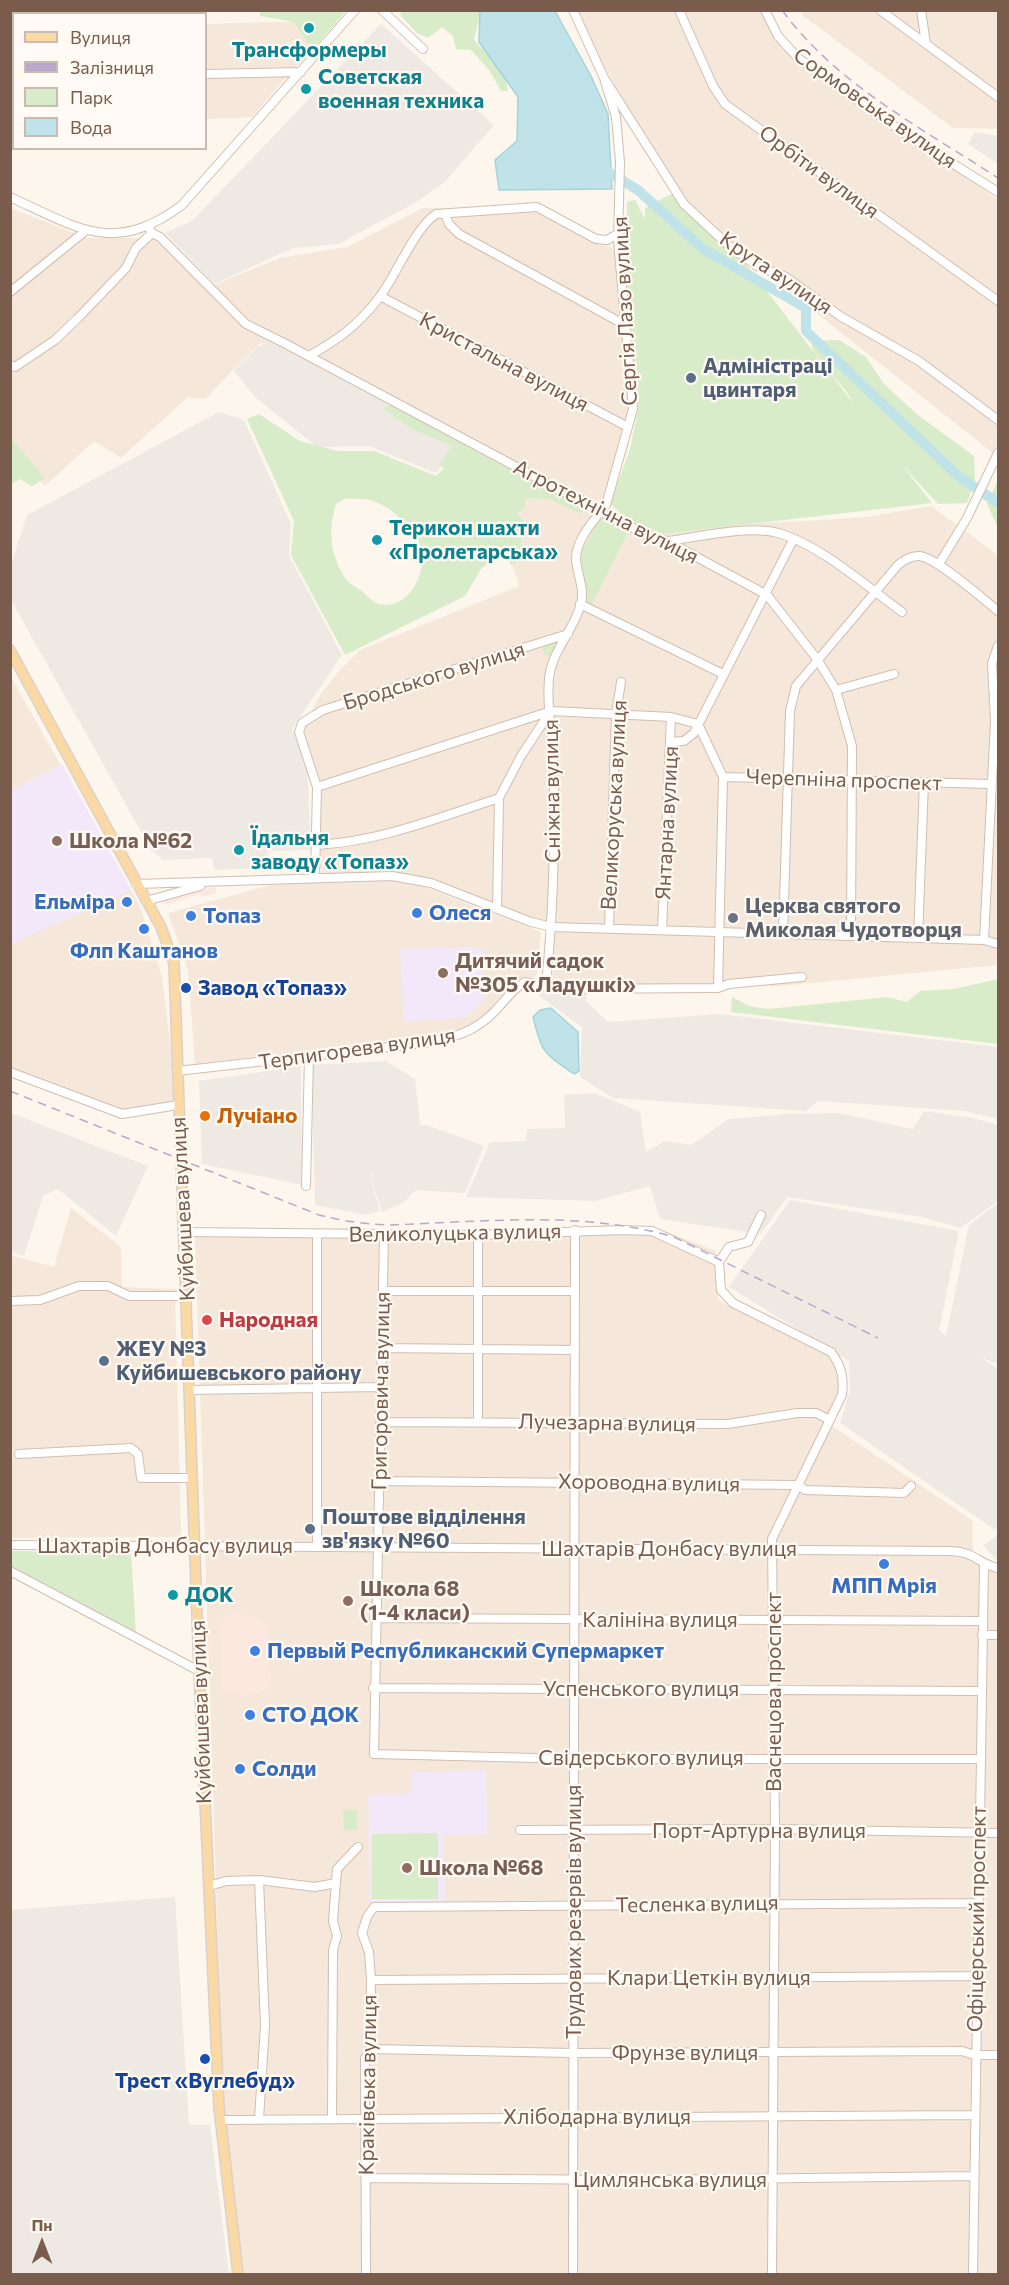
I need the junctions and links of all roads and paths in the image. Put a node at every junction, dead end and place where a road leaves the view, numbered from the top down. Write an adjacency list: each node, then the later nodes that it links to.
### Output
1 (355, 10): 10 (street)
2 (382, 10): 9 (street)
3 (573, 10): 12 (street, Крута вулиця)
4 (679, 10): 22 (street, Орбіти вулиця)
5 (765, 10): 14 (street, Сормовська вулиця)
6 (880, 10): 8 (street)
7 (921, 10): 8 (street)
8 (926, 44): 13 (street)
9 (423, 49)
10 (301, 72): 11 (street); 17 (street)
11 (207, 74)
12 (604, 78): 19 (street, Сергія Лазо вулиця); 26 (street, Крута вулиця)
13 (999, 98)
14 (999, 192)
15 (10, 197): 18 (street)
16 (446, 214): 19 (street); 21 (street); 23 (street)
17 (150, 230): 18 (street); 24 (street, Агротехнічна вулиця); 25 (street)
18 (84, 232): 20 (street)
19 (618, 234): 23 (street, Сергія Лазо вулиця)
20 (10, 292)
21 (380, 297): 24 (street); 27 (street, Кристальна вулиця)
22 (999, 301)
23 (627, 327): 27 (street, Сергія Лазо вулиця)
24 (309, 356): 29 (street, Агротехнічна вулиця)
25 (10, 365)
26 (999, 420)
27 (628, 427): 29 (street, Сергія Лазо вулиця)
28 (999, 453): 32 (street)
29 (601, 512): 31 (street, Агротехнічна вулиця); 35 (street, Сергія Лазо вулиця)
30 (793, 540): 31 (street); 33 (street); 34 (street)
31 (667, 541): 34 (street, Агротехнічна вулиця)
32 (941, 566): 33 (street); 36 (street)
33 (875, 592): 37 (street); 41 (street)
34 (767, 595): 41 (street, Агротехнічна вулиця); 42 (street)
35 (580, 604): 38 (street, Сніжна вулиця); 42 (street)
36 (999, 611)
37 (902, 612)
38 (568, 634): 46 (street, Сніжна вулиця); 56 (street, Бродського вулиця)
39 (999, 646): 55 (street)
40 (10, 650): 61 (main road, Куйбишева вулиця)
41 (817, 659): 45 (street, Агротехнічна вулиця); 52 (street)
42 (723, 674): 49 (street)
43 (894, 674): 45 (street)
44 (621, 682): 47 (street, Великоруська вулиця)
45 (836, 690): 53 (street, Агротехнічна вулиця)
46 (551, 711): 47 (street); 56 (street); 57 (street); 64 (street, Сніжна вулиця)
47 (616, 714): 48 (street); 65 (street, Великоруська вулиця)
48 (671, 717): 49 (street); 50 (street, Янтарна вулиця)
49 (698, 724): 50 (street); 51 (street, Черепніна проспект)
50 (670, 742): 66 (street, Янтарна вулиця)
51 (723, 777): 52 (street, Черепніна проспект); 67 (street)
52 (789, 778): 53 (street, Черепніна проспект); 68 (street)
53 (853, 779): 54 (street, Черепніна проспект); 69 (street, Агротехнічна вулиця)
54 (924, 782): 55 (street, Черепніна проспект); 70 (street)
55 (991, 784): 71 (street)
56 (317, 787): 58 (street)
57 (499, 798): 58 (street); 63 (street)
58 (317, 845): 59 (street)
59 (315, 878): 60 (street); 63 (street)
60 (210, 883): 61 (street); 62 (street)
61 (136, 884): 62 (main road, Куйбишева вулиця)
62 (146, 901): 77 (main road, Куйбишева вулиця)
63 (497, 909): 64 (street)
64 (552, 927): 65 (street); 74 (street, Сніжна вулиця)
65 (609, 928): 66 (street)
66 (662, 930): 67 (street)
67 (718, 931): 68 (street); 75 (street)
68 (783, 933): 69 (street)
69 (851, 935): 70 (street)
70 (918, 938): 71 (street)
71 (984, 940): 72 (street)
72 (999, 944)
73 (802, 977): 75 (street, Терпигорева вулиця)
74 (546, 984): 75 (street, Терпигорева вулиця); 76 (street, Терпигорева вулиця)
75 (718, 988)
76 (309, 1056): 77 (street, Терпигорева вулиця); 80 (street)
77 (177, 1071): 79 (main road, Куйбишева вулиця)
78 (10, 1072): 79 (street)
79 (178, 1105): 83 (main road, Куйбишева вулиця)
80 (306, 1186)
81 (761, 1215): 87 (street)
82 (576, 1230): 86 (street, Великолуцька вулиця); 87 (street, Великолуцька вулиця); 90 (street, Трудових резервів вулиця)
83 (185, 1232): 85 (street, Великолуцька вулиця); 91 (main road, Куйбишева вулиця)
84 (384, 1234): 85 (street, Великолуцька вулиця); 86 (street, Великолуцька вулиця); 88 (street, Григоровича вулиця)
85 (317, 1235): 97 (street)
86 (478, 1235): 89 (street)
87 (719, 1262): 99 (street, Васнецова проспект)
88 (383, 1291): 89 (street); 93 (street, Григоровича вулиця)
89 (478, 1291): 90 (street); 94 (street)
90 (575, 1291): 95 (street, Трудових резервів вулиця)
91 (187, 1296): 92 (street); 98 (main road, Куйбишева вулиця)
92 (10, 1301)
93 (382, 1348): 94 (street); 96 (street, Григоровича вулиця)
94 (478, 1348): 95 (street); 101 (street)
95 (575, 1350): 102 (street, Трудових резервів вулиця)
96 (381, 1387): 97 (street); 100 (street, Григоровича вулиця)
97 (316, 1388): 98 (street); 111 (street)
98 (189, 1390): 104 (main road, Куйбишева вулиця)
99 (830, 1420): 102 (street, Лучезарна вулиця); 107 (street, Васнецова проспект)
100 (381, 1422): 101 (street, Лучезарна вулиця); 105 (street, Григоровича вулиця)
101 (478, 1422): 102 (street, Лучезарна вулиця)
102 (575, 1422): 106 (street, Трудових резервів вулиця)
103 (19, 1454): 104 (street)
104 (192, 1478): 110 (main road, Куйбишева вулиця)
105 (380, 1481): 106 (street, Хороводна вулиця); 112 (street, Григоровича вулиця)
106 (575, 1482): 107 (street, Хороводна вулиця); 113 (street, Трудових резервів вулиця)
107 (798, 1485): 108 (street, Хороводна вулиця); 114 (street, Васнецова проспект)
108 (911, 1486)
109 (10, 1545): 110 (street, Шахтарів Донбасу вулиця)
110 (195, 1546): 111 (street, Шахтарів Донбасу вулиця); 124 (main road, Куйбишева вулиця)
111 (317, 1547): 112 (street, Шахтарів Донбасу вулиця)
112 (379, 1547): 113 (street, Шахтарів Донбасу вулиця); 118 (street)
113 (575, 1549): 114 (street, Шахтарів Донбасу вулиця); 119 (street, Трудових резервів вулиця)
114 (773, 1550): 115 (street, Шахтарів Донбасу вулиця); 120 (street, Васнецова проспект)
115 (984, 1563): 116 (street, Шахтарів Донбасу вулиця); 121 (street, Офіцерський проспект)
116 (999, 1568)
117 (10, 1571): 124 (street, Шахтарів Донбасу вулиця)
118 (374, 1618): 119 (street, Калініна вулиця); 125 (street)
119 (574, 1619): 120 (street, Калініна вулиця); 126 (street, Трудових резервів вулиця)
120 (774, 1621): 121 (street, Калініна вулиця); 127 (street, Васнецова проспект)
121 (982, 1621): 122 (street, Офіцерський проспект)
122 (982, 1635): 123 (street); 128 (street, Офіцерський проспект)
123 (999, 1635)
124 (200, 1671): 140 (main road, Куйбишева вулиця)
125 (373, 1688): 126 (street, Успенського вулиця); 130 (street, Свідерського вулиця)
126 (575, 1689): 127 (street, Успенського вулиця); 130 (street, Трудових резервів вулиця)
127 (774, 1690): 128 (street, Успенського вулиця); 129 (street, Васнецова проспект)
128 (981, 1692): 131 (street, Офіцерський проспект)
129 (775, 1758): 130 (street, Свідерського вулиця); 131 (street, Свідерського вулиця); 132 (street, Васнецова проспект)
130 (576, 1759): 134 (street, Трудових резервів вулиця)
131 (980, 1759): 135 (street, Офіцерський проспект)
132 (775, 1829): 134 (street, Порт-Артурна вулиця); 135 (street, Порт-Артурна вулиця); 141 (street, Васнецова проспект)
133 (520, 1830): 134 (street, Порт-Артурна вулиця)
134 (575, 1831): 144 (street, Трудових резервів вулиця)
135 (979, 1833): 136 (street, Порт-Артурна вулиця); 142 (street, Офіцерський проспект)
136 (999, 1833)
137 (358, 1847): 139 (street)
138 (259, 1880): 139 (street); 140 (street); 159 (street)
139 (336, 1883): 156 (street)
140 (209, 1886): 160 (main road, Куйбишева вулиця)
141 (774, 1903): 142 (street, Тесленка вулиця); 144 (street, Тесленка вулиця); 148 (street, Васнецова проспект)
142 (977, 1903): 145 (street, Офіцерський проспект)
143 (381, 1905): 144 (street, Тесленка вулиця); 147 (street, Краківська вулиця)
144 (576, 1905): 146 (street, Трудових резервів вулиця)
145 (976, 1976): 148 (street, Клари Цеткін вулиця); 152 (street, Офіцерський проспект)
146 (574, 1978): 147 (street, Клари Цеткін вулиця); 148 (street, Клари Цеткін вулиця); 150 (street, Трудових резервів вулиця)
147 (371, 1980): 149 (street, Краківська вулиця)
148 (775, 1980): 151 (street, Васнецова проспект)
149 (370, 2049): 150 (street, Фрунзе вулиця); 157 (street, Краківська вулиця)
150 (573, 2053): 151 (street, Фрунзе вулиця); 155 (street, Трудових резервів вулиця)
151 (774, 2053): 152 (street, Фрунзе вулиця); 158 (street, Васнецова проспект)
152 (975, 2055): 153 (street, Фрунзе вулиця); 154 (street, Офіцерський проспект)
153 (999, 2055)
154 (974, 2115): 158 (street, Хлібодарна вулиця); 161 (street, Офіцерський проспект)
155 (573, 2117): 157 (street, Хлібодарна вулиця); 158 (street, Хлібодарна вулиця); 164 (street, Трудових резервів вулиця)
156 (332, 2118): 157 (street, Хлібодарна вулиця); 159 (street, Хлібодарна вулиця)
157 (364, 2118): 162 (street, Краківська вулиця)
158 (774, 2118): 163 (street, Васнецова проспект)
159 (259, 2119): 160 (street, Хлібодарна вулиця)
160 (220, 2120): 165 (main road, Куйбишева вулиця)
161 (974, 2176): 163 (street, Цимлянська вулиця); 169 (street, Офіцерський проспект)
162 (366, 2178): 164 (street, Цимлянська вулиця); 166 (street, Краківська вулиця)
163 (772, 2179): 164 (street, Цимлянська вулиця); 168 (street, Васнецова проспект)
164 (573, 2180): 167 (street, Трудових резервів вулиця)
165 (238, 2274)
166 (366, 2274)
167 (573, 2274)
168 (772, 2274)
169 (973, 2274)

